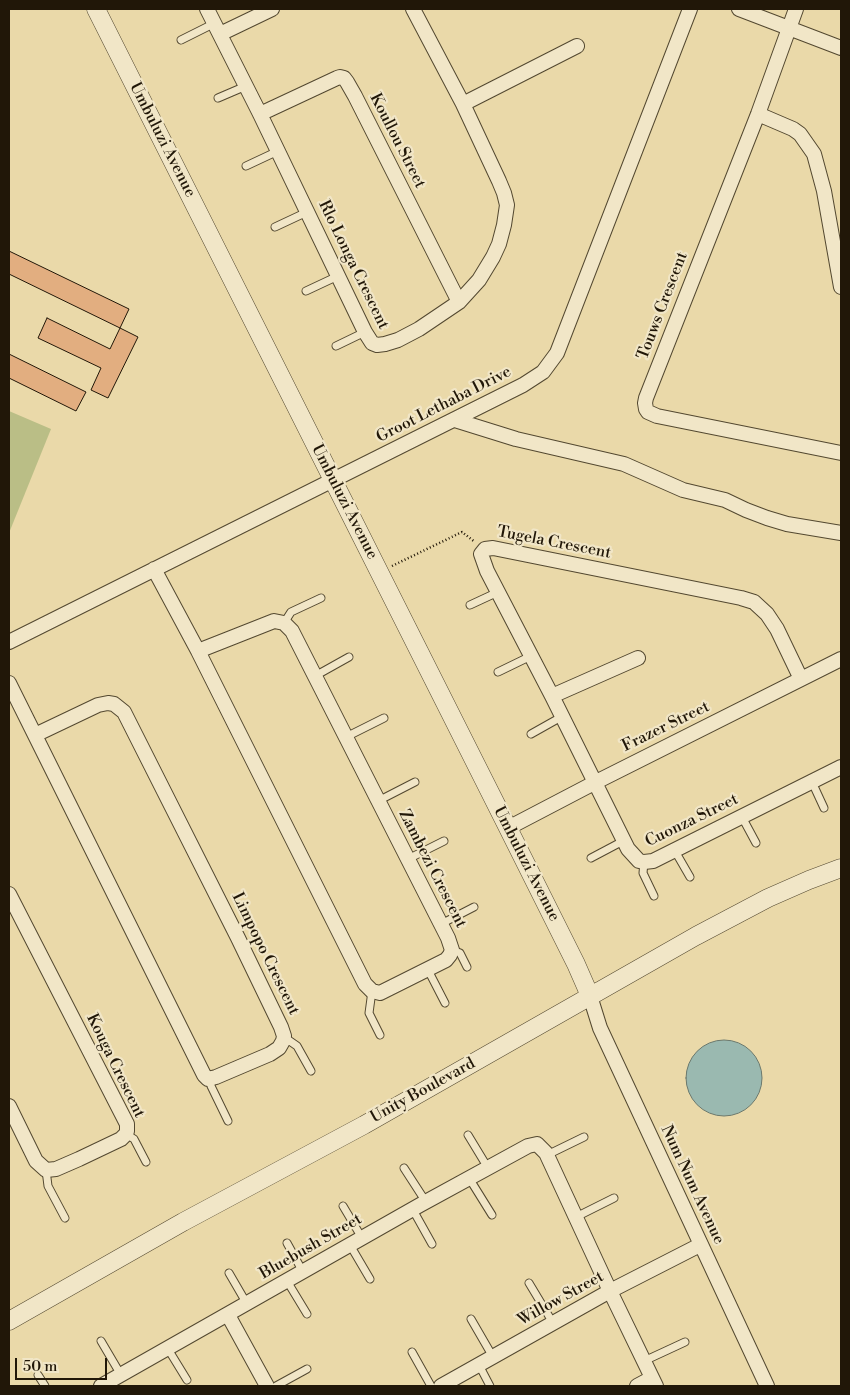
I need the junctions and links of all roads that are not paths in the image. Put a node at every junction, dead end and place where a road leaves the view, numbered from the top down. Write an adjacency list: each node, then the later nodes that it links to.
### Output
1 (96, 9): 30 (street, Umbuluzi Avenue)
2 (207, 9): 9 (street, Rlo Longa Crescent)
3 (272, 9): 9 (street)
4 (413, 9): 15 (street, Rlo Longa Crescent)
5 (690, 9): 28 (street, Groot Lethaba Drive)
6 (739, 9): 8 (street)
7 (796, 9): 8 (street, Touws Crescent)
8 (789, 28): 12 (street); 17 (street, Touws Crescent)
9 (217, 29): 10 (lane); 13 (street, Rlo Longa Crescent)
10 (181, 40)
11 (577, 46): 15 (street)
12 (841, 48)
13 (246, 86): 14 (lane); 16 (street, Rlo Longa Crescent)
14 (218, 98)
15 (463, 104): 25 (street, Rlo Longa Crescent)
16 (260, 114): 18 (street, Rlo Longa Crescent); 25 (street, Koullou Street)
17 (758, 114): 23 (street); 29 (street, Touws Crescent)
18 (278, 151): 19 (lane); 20 (street, Rlo Longa Crescent)
19 (246, 166)
20 (307, 212): 21 (lane); 22 (street, Rlo Longa Crescent)
21 (275, 227)
22 (338, 276): 24 (lane); 26 (street, Rlo Longa Crescent)
23 (841, 287)
24 (306, 291)
25 (459, 302): 26 (street, Rlo Longa Crescent)
26 (365, 332): 27 (lane)
27 (336, 346)
28 (455, 420): 30 (street, Groot Lethaba Drive); 31 (street)
29 (841, 453)
30 (333, 481): 32 (street, Groot Lethaba Drive); 60 (street, Umbuluzi Avenue)
31 (841, 533)
32 (154, 569): 37 (street, Groot Lethaba Drive); 38 (street)
33 (498, 592): 35 (lane); 39 (street, Tugela Crescent); 45 (street, Tugela Crescent)
34 (321, 598): 36 (lane)
35 (470, 605)
36 (284, 624): 38 (street); 44 (street, Zambezi Crescent)
37 (9, 642)
38 (198, 651): 77 (street)
39 (531, 656): 43 (lane); 47 (street, Tugela Crescent)
40 (349, 657): 44 (lane)
41 (638, 658): 47 (street)
42 (841, 659): 45 (street, Frazer Street)
43 (498, 672)
44 (315, 676): 52 (street, Zambezi Crescent)
45 (801, 679): 55 (street, Frazer Street)
46 (9, 683): 51 (street)
47 (552, 696): 48 (street, Tugela Crescent)
48 (563, 716): 50 (lane); 55 (street, Tugela Crescent)
49 (384, 718): 52 (lane)
50 (531, 734)
51 (35, 735): 81 (street, Limpopo Crescent); 83 (street)
52 (346, 736): 57 (street, Zambezi Crescent)
53 (841, 767): 56 (street, Cuonza Street)
54 (415, 782): 57 (lane)
55 (596, 782): 60 (street, Frazer Street); 61 (street, Cuonza Street)
56 (812, 782): 58 (lane); 59 (street, Cuonza Street)
57 (378, 801): 66 (street, Zambezi Crescent)
58 (824, 808)
59 (742, 817): 63 (lane); 64 (street, Cuonza Street)
60 (508, 828): 78 (street, Umbuluzi Avenue)
61 (625, 840): 65 (lane); 67 (street, Cuonza Street)
62 (444, 841): 66 (lane)
63 (756, 842)
64 (675, 851): 67 (street, Cuonza Street); 69 (lane)
65 (591, 858)
66 (408, 859): 73 (street, Zambezi Crescent)
67 (644, 862): 71 (lane)
68 (841, 868): 78 (street, Unity Boulevard)
69 (690, 878)
70 (9, 894): 86 (street, Kouga Crescent)
71 (654, 896)
72 (474, 907): 73 (lane)
73 (441, 924): 74 (street, Zambezi Crescent)
74 (452, 950): 75 (lane); 76 (street, Zambezi Crescent)
75 (467, 967)
76 (428, 970): 77 (street, Zambezi Crescent); 79 (lane)
77 (372, 991): 80 (lane)
78 (590, 996): 105 (street, Num Num Avenue); 116 (street, Unity Boulevard)
79 (445, 1003)
80 (380, 1035)
81 (284, 1036): 82 (lane); 83 (street, Limpopo Crescent)
82 (311, 1071)
83 (212, 1079): 85 (lane)
84 (9, 1106): 93 (street)
85 (228, 1121)
86 (126, 1134): 90 (lane); 93 (street, Kouga Crescent)
87 (468, 1135): 92 (lane)
88 (584, 1137): 89 (lane)
89 (543, 1150): 92 (street, Bluebush Street); 100 (street)
90 (146, 1162)
91 (404, 1168): 96 (lane)
92 (488, 1168): 94 (street, Bluebush Street)
93 (46, 1170): 101 (lane)
94 (469, 1178): 96 (street, Bluebush Street); 99 (lane)
95 (614, 1198): 100 (lane)
96 (426, 1202): 98 (street, Bluebush Street)
97 (344, 1206): 102 (lane)
98 (413, 1210): 102 (street, Bluebush Street); 104 (lane)
99 (492, 1215)
100 (576, 1217): 111 (street)
101 (65, 1218)
102 (356, 1242): 107 (street, Bluebush Street); 108 (lane)
103 (287, 1243): 107 (lane)
104 (432, 1244)
105 (700, 1245): 111 (street, Willow Street); 138 (street, Num Num Avenue)
106 (229, 1272): 112 (lane)
107 (303, 1272): 109 (street, Bluebush Street)
108 (370, 1279)
109 (287, 1281): 112 (street, Bluebush Street); 113 (lane)
110 (529, 1282): 117 (lane)
111 (610, 1291): 117 (street, Willow Street); 123 (street)
112 (247, 1304): 114 (street, Bluebush Street)
113 (307, 1314)
114 (228, 1315): 120 (street, Bluebush Street); 132 (street)
115 (471, 1319): 122 (lane)
116 (9, 1321)
117 (553, 1323): 122 (street, Willow Street)
118 (101, 1341): 127 (lane)
119 (685, 1342): 123 (lane)
120 (168, 1349): 127 (street, Bluebush Street); 128 (lane)
121 (412, 1352): 134 (lane)
122 (493, 1357): 124 (street, Willow Street)
123 (644, 1361): 129 (street)
124 (479, 1365): 135 (street, Willow Street); 136 (lane)
125 (307, 1369): 133 (lane)
126 (38, 1375): 131 (lane)
127 (121, 1375): 130 (street, Bluebush Street)
128 (187, 1380)
129 (654, 1382): 137 (street)
130 (106, 1385)
131 (45, 1386)
132 (267, 1386)
133 (276, 1386)
134 (431, 1386)
135 (441, 1386)
136 (490, 1386)
137 (637, 1386)
138 (767, 1386)

